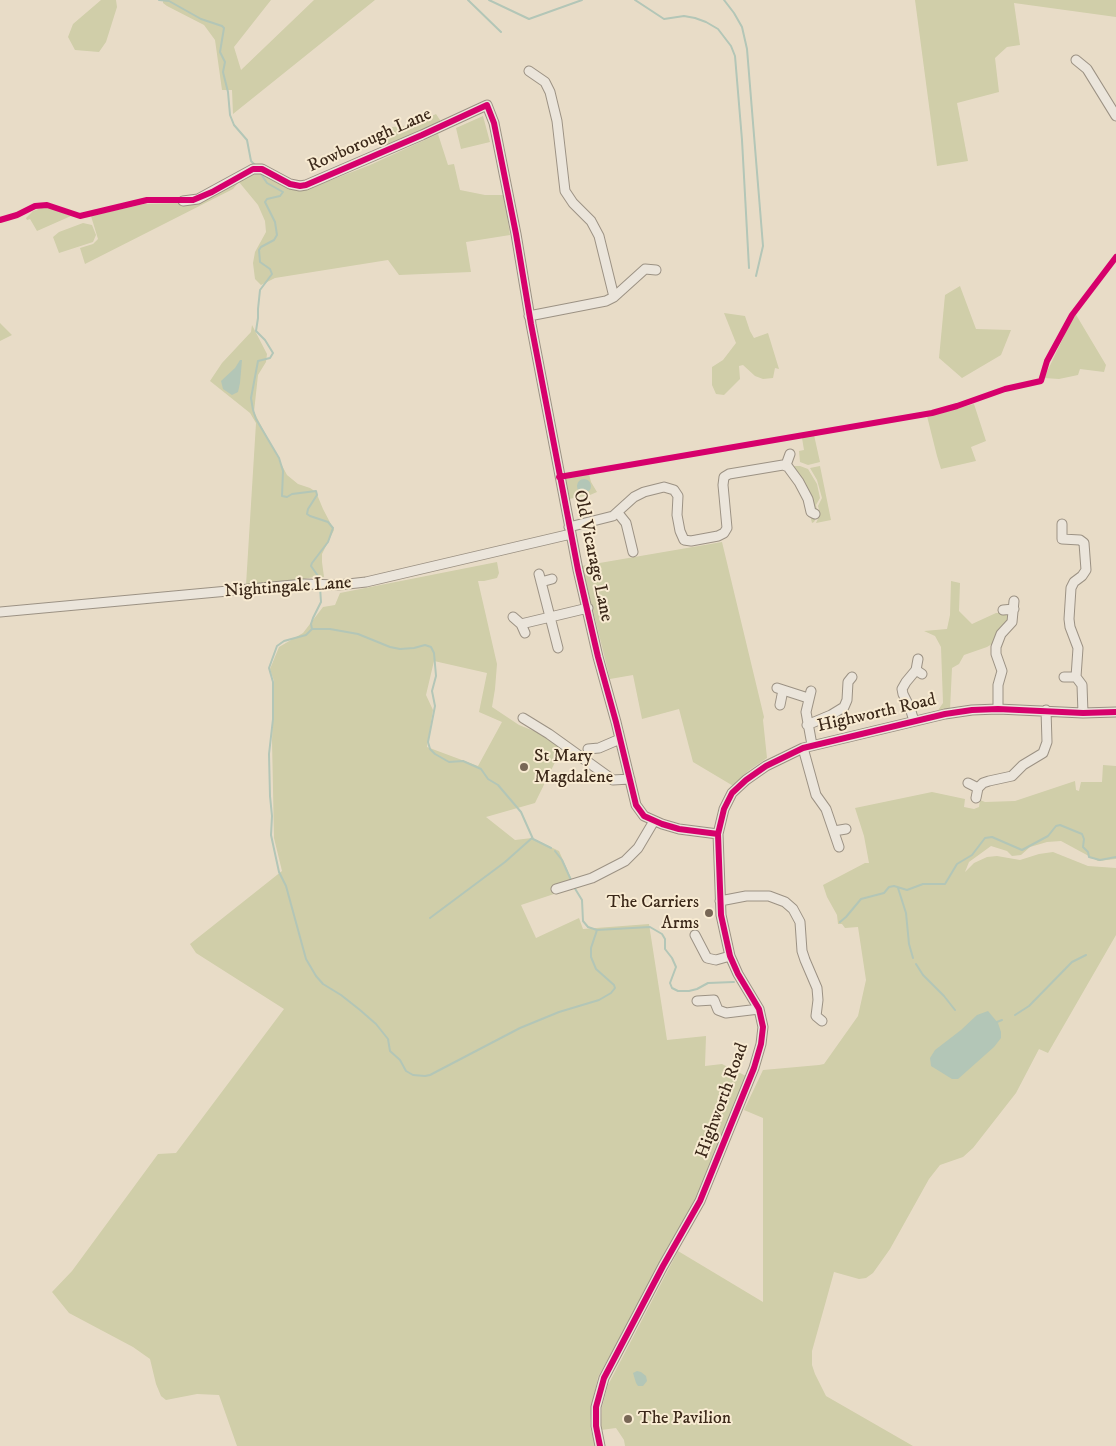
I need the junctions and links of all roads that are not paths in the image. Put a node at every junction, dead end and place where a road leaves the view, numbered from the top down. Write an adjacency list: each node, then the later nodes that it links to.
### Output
1 (1076, 60): 4 (street)
2 (529, 71): 7 (street)
3 (487, 105): 5 (street, Rowborough Lane); 8 (street, Old Vicarage Lane)
4 (1116, 116)
5 (183, 200)
6 (656, 270): 7 (street)
7 (614, 297): 8 (street)
8 (529, 316): 14 (street, Old Vicarage Lane)
9 (790, 454): 10 (street)
10 (786, 465): 11 (street); 12 (street)
11 (618, 513): 14 (street, Nightingale Lane); 15 (street)
12 (815, 514)
13 (1062, 524): 25 (street)
14 (570, 530): 17 (street, Old Vicarage Lane); 19 (street, Nightingale Lane)
15 (633, 552)
16 (552, 579): 20 (street)
17 (588, 608): 20 (street); 35 (street, Old Vicarage Lane)
18 (1003, 610): 28 (street)
19 (0, 612)
20 (549, 616): 21 (street); 22 (street)
21 (513, 617)
22 (558, 648)
23 (918, 659): 33 (street)
24 (1064, 677): 25 (street)
25 (1076, 677): 31 (street)
26 (847, 680): 34 (street)
27 (780, 704): 34 (street)
28 (998, 709): 29 (street, Highworth Road); 33 (street, Highworth Road)
29 (1046, 710): 31 (street, Highworth Road); 41 (street)
30 (1116, 712): 31 (street, Highworth Road)
31 (1083, 713)
32 (523, 718): 39 (street)
33 (914, 721): 36 (street, Highworth Road)
34 (808, 725): 36 (street)
35 (620, 739): 37 (street); 39 (street, Old Vicarage Lane)
36 (812, 745): 38 (street, Highworth Road)
37 (588, 748)
38 (803, 748): 45 (street); 46 (street, Highworth Road)
39 (630, 779): 43 (street, Old Vicarage Lane)
40 (968, 783): 41 (street)
41 (978, 788): 42 (street)
42 (976, 798)
43 (654, 821): 46 (street, Old Vicarage Lane); 48 (street)
44 (846, 829): 45 (street)
45 (834, 831): 47 (street)
46 (718, 834): 49 (street, Highworth Road)
47 (839, 847)
48 (556, 889)
49 (720, 901): 51 (street, Highworth Road); 54 (street)
50 (695, 935): 51 (street)
51 (730, 956): 53 (street, Highworth Road)
52 (697, 1001): 53 (street)
53 (759, 1009): 55 (street, Highworth Road)
54 (816, 1018)
55 (600, 1446)

